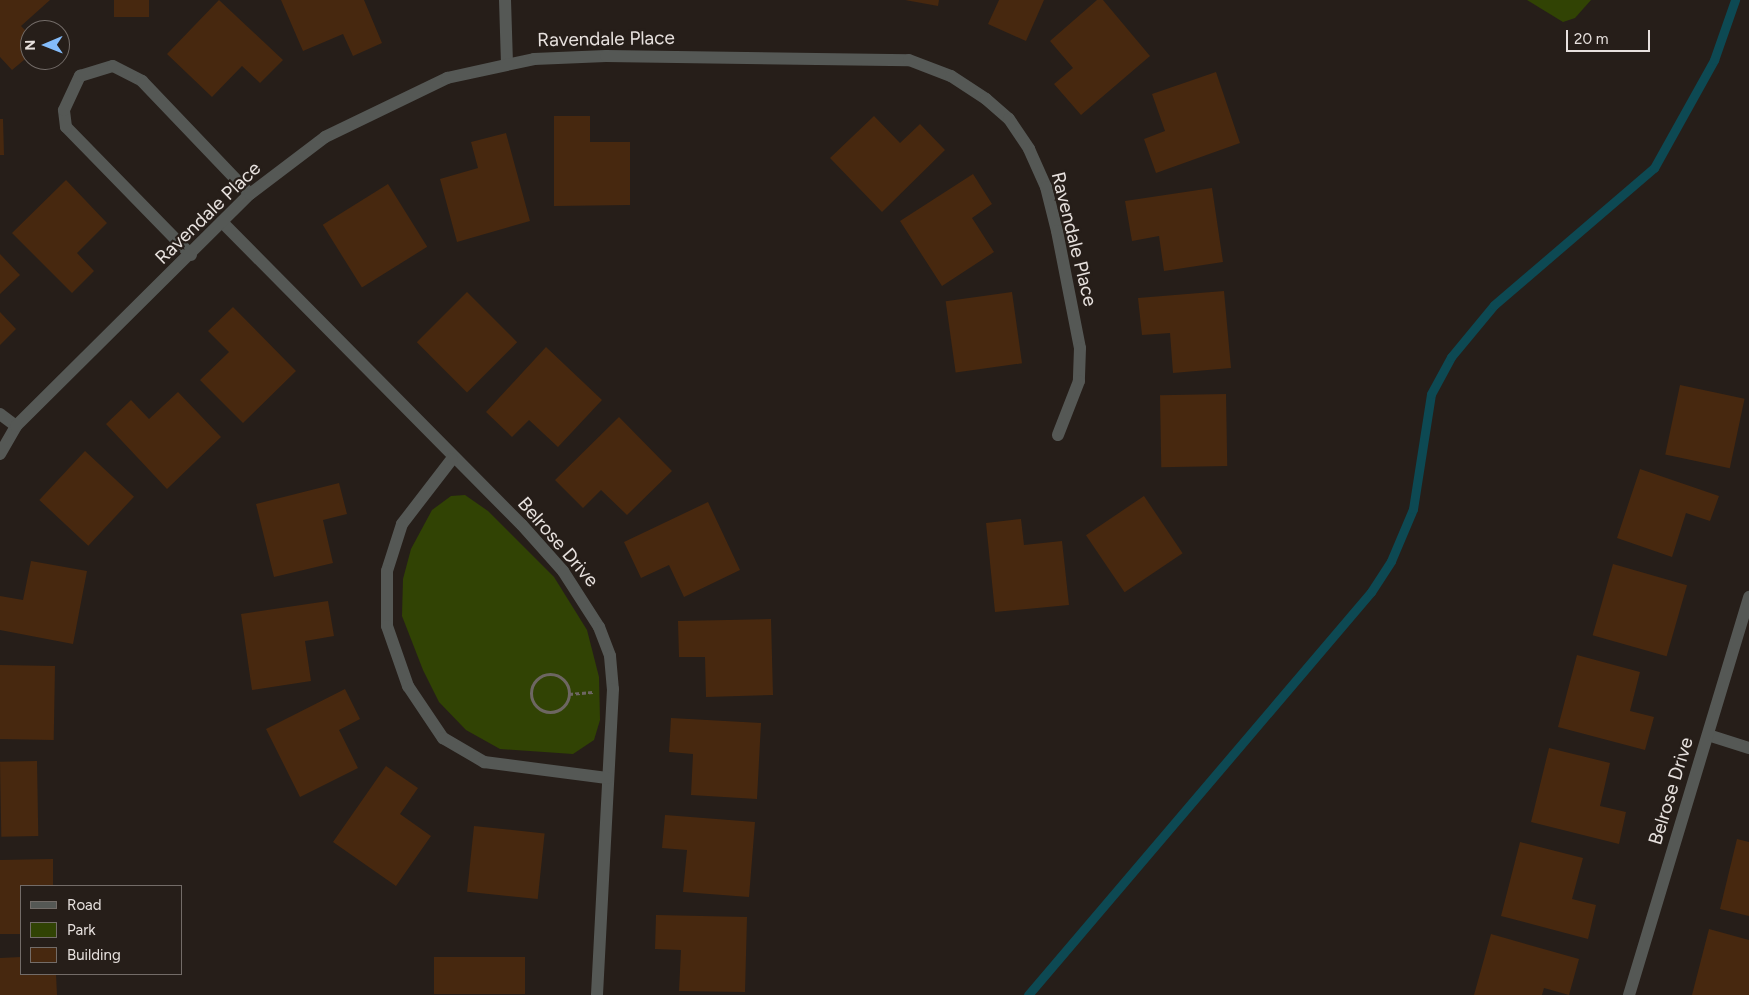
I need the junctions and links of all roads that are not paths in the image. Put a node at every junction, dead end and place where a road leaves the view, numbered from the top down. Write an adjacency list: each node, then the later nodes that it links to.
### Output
1 (505, 0): 2 (street)
2 (506, 63): 3 (street, Ravendale Place); 8 (street, Ravendale Place)
3 (250, 194): 4 (street, Ravendale Place); 5 (street)
4 (222, 222): 5 (street, Ravendale Place); 10 (street, Belrose Drive)
5 (192, 255): 7 (street, Ravendale Place)
6 (0, 414): 7 (street)
7 (16, 426): 9 (street, Ravendale Place)
8 (1058, 435)
9 (0, 454)
10 (452, 459): 14 (street, Belrose Drive); 14 (street)
11 (1749, 597): 12 (street, Belrose Drive)
12 (1708, 735): 13 (street); 16 (street, Belrose Drive)
13 (1749, 748)
14 (607, 778): 15 (street, Belrose Drive)
15 (597, 995)
16 (1629, 995)

